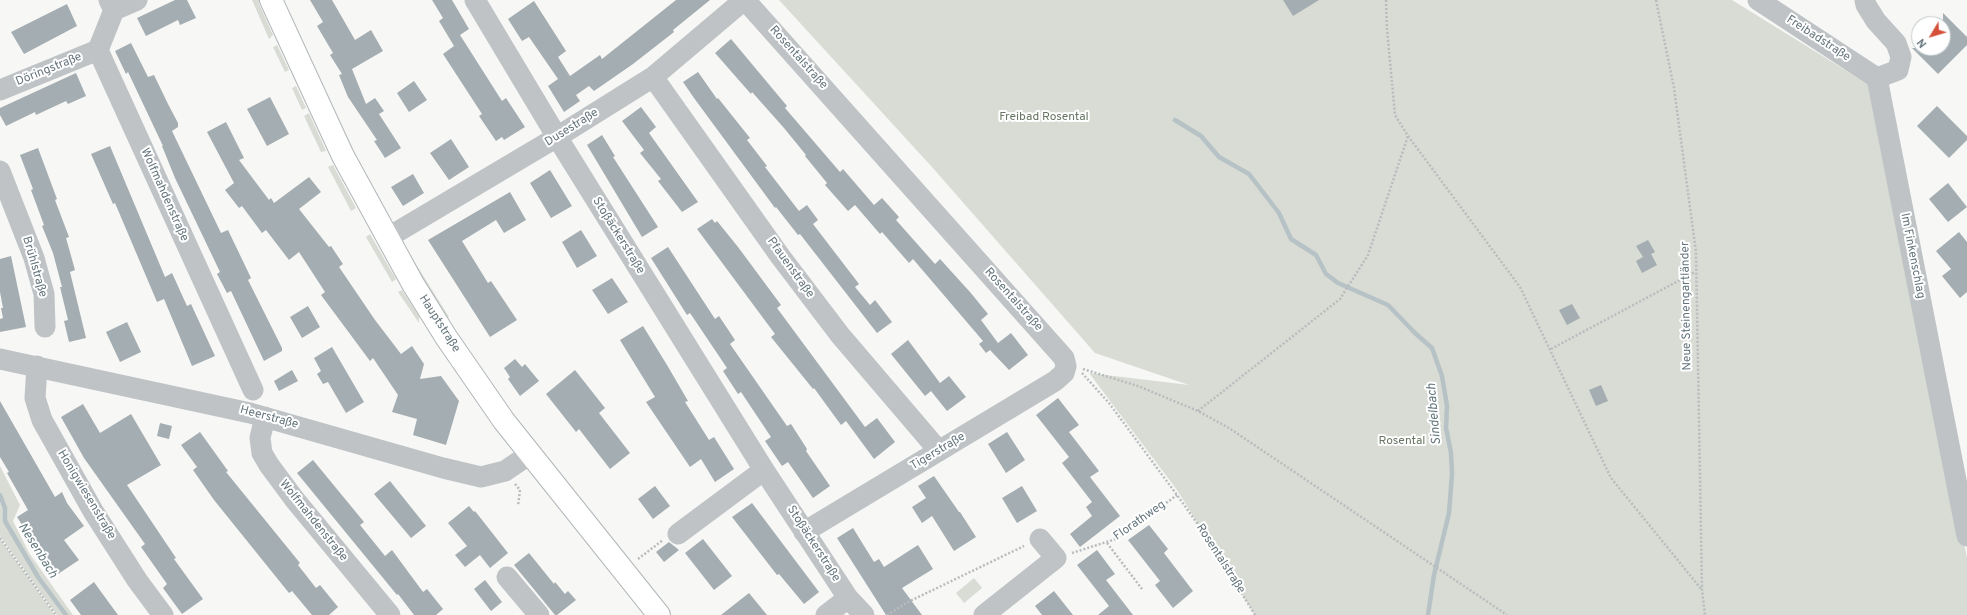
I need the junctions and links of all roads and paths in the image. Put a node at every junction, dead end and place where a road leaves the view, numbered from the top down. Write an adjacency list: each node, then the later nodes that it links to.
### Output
1 (137, 0): 9 (street)
2 (271, 0): 17 (main road, Hauptstraße)
3 (475, 0): 15 (street, Stoßäckerstraße)
4 (745, 0): 11 (street, Dusestraße); 23 (street, Rosentalstraße)
5 (1386, 0): 14 (path)
6 (1656, 0): 18 (path, Neue Steinengartländer)
7 (1758, 0): 12 (street, Freibadstraße)
8 (1865, 0): 12 (street)
9 (111, 5): 10 (street)
10 (98, 50): 13 (street, Döringstraße); 24 (street, Wolfmahdenstraße)
11 (652, 77): 15 (street, Dusestraße); 27 (street, Pfauenstraße)
12 (1877, 78): 33 (street, Im Finkenschlag)
13 (0, 90)
14 (1408, 136): 20 (path); 25 (path)
15 (557, 137): 17 (street, Dusestraße); 29 (street, Stoßäckerstraße)
16 (0, 171): 19 (street, Brühlstraße)
17 (387, 238): 28 (main road, Hauptstraße)
18 (1695, 272): 20 (path); 41 (path, Neue Steinengartländer)
19 (45, 327)
20 (1551, 349): 41 (path)
21 (0, 359): 22 (street, Heerstraße)
22 (36, 366): 26 (street, Heerstraße); 44 (street, Honigwiesenstraße)
23 (1072, 368): 25 (path); 27 (street, Tigerstraße); 30 (path, Rosentalstraße)
24 (253, 390)
25 (1198, 411): 53 (path)
26 (264, 417): 28 (street, Heerstraße); 45 (street, Wolfmahdenstraße)
27 (939, 451): 31 (street, Tigerstraße)
28 (530, 454): 38 (main road, Hauptstraße)
29 (764, 470): 31 (street, Stoßäckerstraße); 32 (street)
30 (1176, 495): 36 (path, Florathweg); 52 (path, Rosentalstraße)
31 (804, 532): 42 (street, Stoßäckerstraße)
32 (678, 534): 38 (path)
33 (1967, 536)
34 (0, 538): 43 (path)
35 (1040, 539): 37 (street); 50 (path)
36 (1107, 543): 37 (path, Florathweg); 40 (path)
37 (1056, 558): 51 (street)
38 (623, 570): 47 (main road, Hauptstraße)
39 (507, 577): 46 (street)
40 (1142, 589)
41 (1702, 590): 54 (path, Neue Steinengartländer)
42 (848, 598): 48 (street); 49 (street, Stoßäckerstraße)
43 (56, 615)
44 (163, 615)
45 (390, 615)
46 (539, 615)
47 (658, 615)
48 (826, 615)
49 (864, 615)
50 (887, 615)
51 (984, 615)
52 (1255, 615)
53 (1508, 615)
54 (1705, 615)

